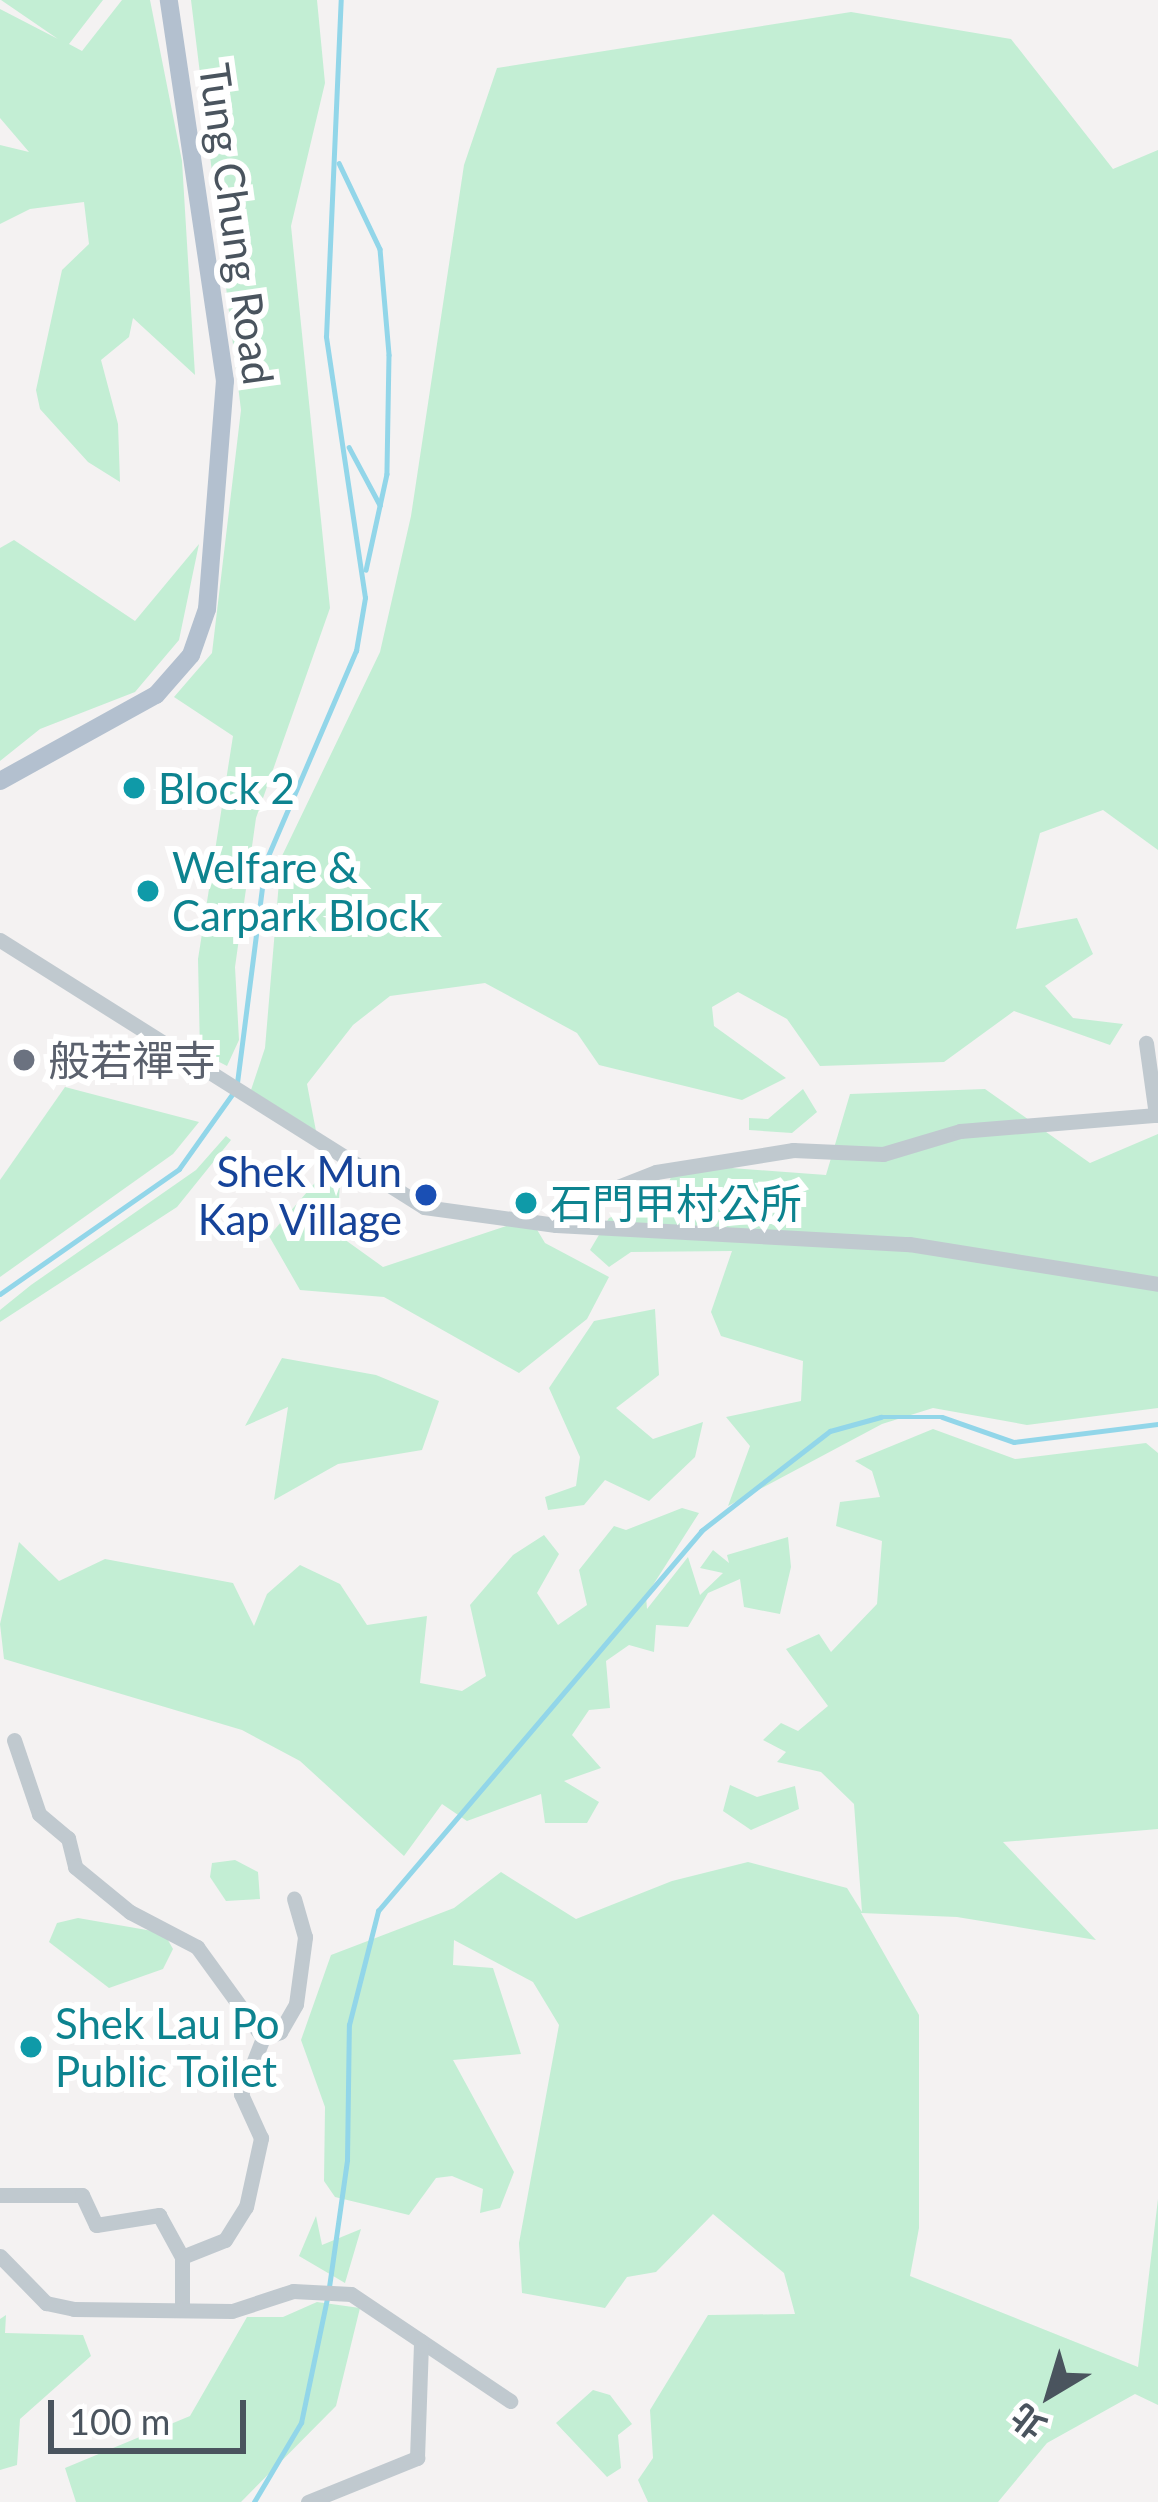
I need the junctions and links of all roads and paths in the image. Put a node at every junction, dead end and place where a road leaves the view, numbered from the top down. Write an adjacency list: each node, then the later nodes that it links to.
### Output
1 (170, 0): 2 (main road, Tung Chung Road)
2 (0, 781)
3 (0, 940): 6 (street)
4 (1146, 1043): 5 (street)
5 (1157, 1117): 6 (street)
6 (556, 1225): 7 (street)
7 (1158, 1284)
8 (14, 1740): 10 (street)
9 (294, 1899): 10 (street)
10 (263, 2038): 13 (street)
11 (0, 2195): 13 (street)
12 (0, 2256): 14 (street)
13 (182, 2257): 14 (street)
14 (182, 2305): 15 (street)
15 (422, 2341): 16 (street); 17 (street)
16 (510, 2402)
17 (308, 2502)

